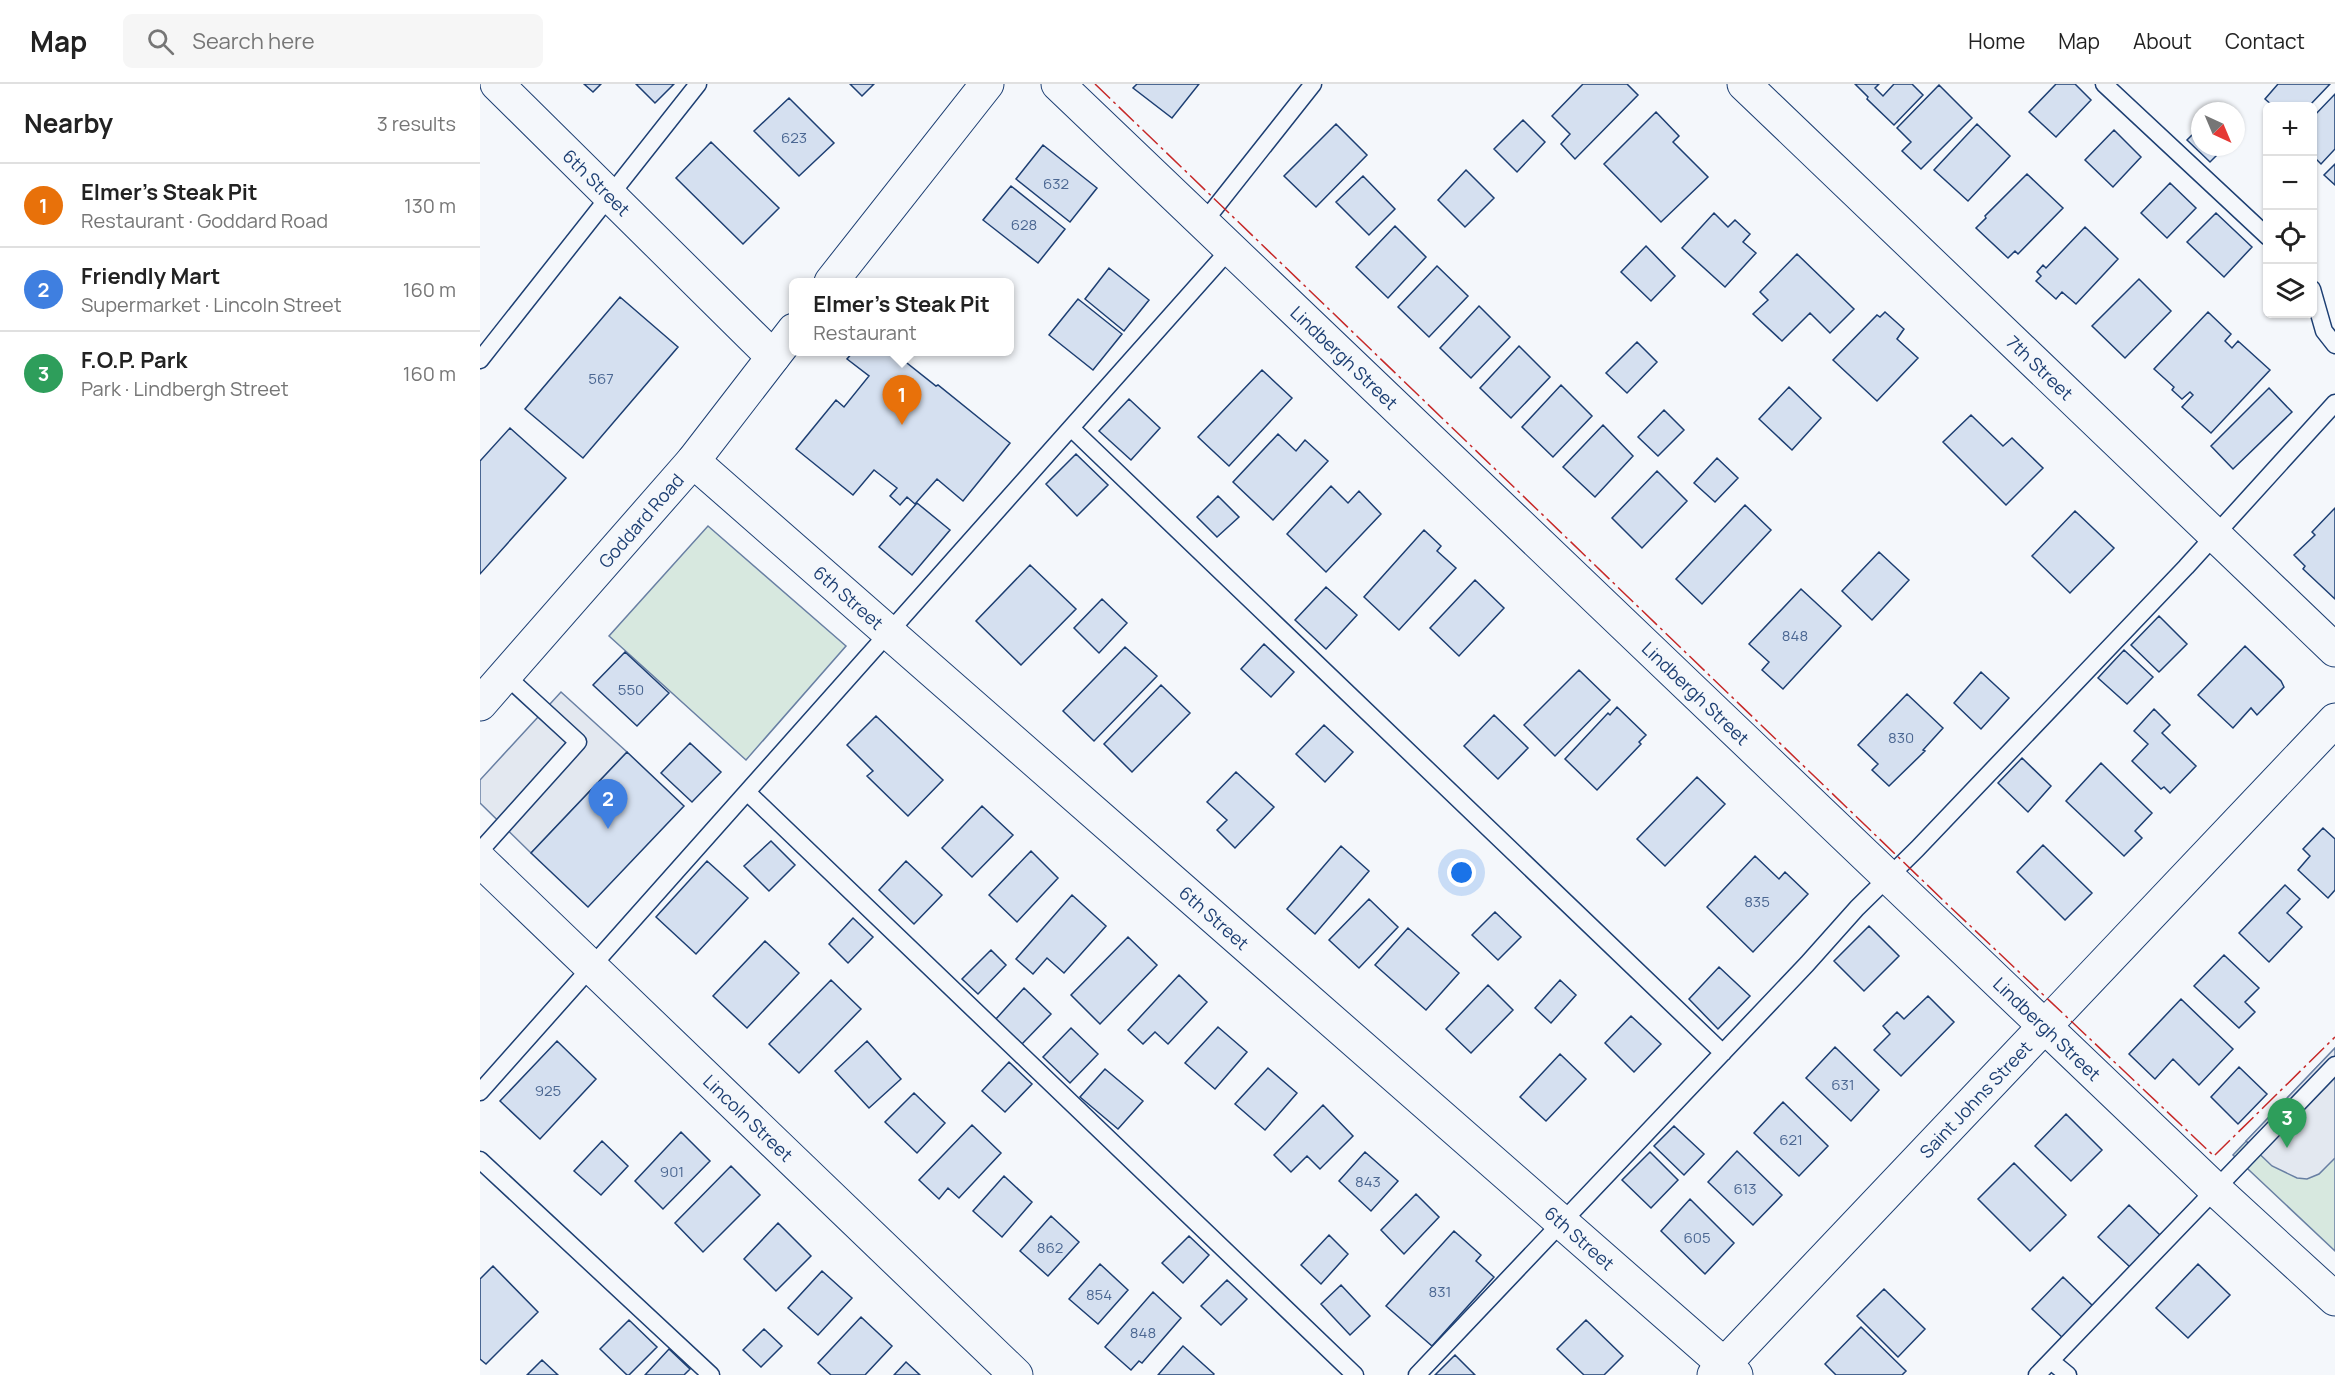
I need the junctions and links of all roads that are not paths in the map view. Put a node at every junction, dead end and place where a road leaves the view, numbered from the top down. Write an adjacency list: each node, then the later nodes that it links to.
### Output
1 (497, 84): 8 (street, 6th Street)
2 (699, 84): 8 (lane)
3 (987, 84): 12 (street)
4 (1058, 84): 9 (street, Lindbergh Street)
5 (1313, 84): 9 (lane)
6 (1744, 84): 21 (street, 7th Street)
7 (2104, 84): 10 (lane)
8 (610, 196): 16 (street, 6th Street); 17 (lane)
9 (1203, 223): 11 (street, Lindbergh Street)
10 (2263, 232)
11 (1230, 249): 19 (lane); 29 (street, Lindbergh Street)
12 (834, 278)
13 (2317, 304): 15 (lane)
14 (789, 336): 16 (street, Goddard Road)
15 (2335, 345)
16 (772, 357): 20 (street, Goddard Road)
17 (480, 360)
18 (2335, 403): 21 (lane)
19 (1071, 428): 22 (lane); 32 (lane)
20 (693, 461): 22 (street, 6th Street); 24 (street, Goddard Road)
21 (2215, 535): 23 (street, 7th Street); 29 (lane)
22 (888, 633): 26 (lane); 37 (street, 6th Street)
23 (2335, 650)
24 (488, 692): 27 (lane)
25 (2335, 720): 31 (street, Saint Johns Street)
26 (747, 792): 30 (lane); 43 (lane)
27 (480, 851)
28 (480, 860): 30 (street, Lincoln Street)
29 (1888, 877): 31 (street, Lindbergh Street); 32 (lane)
30 (591, 967): 34 (lane); 42 (street, Lincoln Street)
31 (2044, 1026): 36 (street, Lindbergh Street); 40 (street, Saint Johns Street)
32 (1723, 1053): 37 (lane)
33 (2335, 1065): 36 (lane)
34 (480, 1092)
35 (480, 1160): 41 (lane)
36 (2216, 1190): 38 (street, Lindbergh Street); 39 (lane)
37 (1561, 1223): 40 (street, 6th Street); 44 (lane)
38 (2335, 1299)
39 (2051, 1360): 45 (lane); 46 (lane)
40 (1725, 1372)
41 (711, 1375)
42 (1016, 1375)
43 (1355, 1375)
44 (1417, 1375)
45 (2037, 1375)
46 (2068, 1375)

